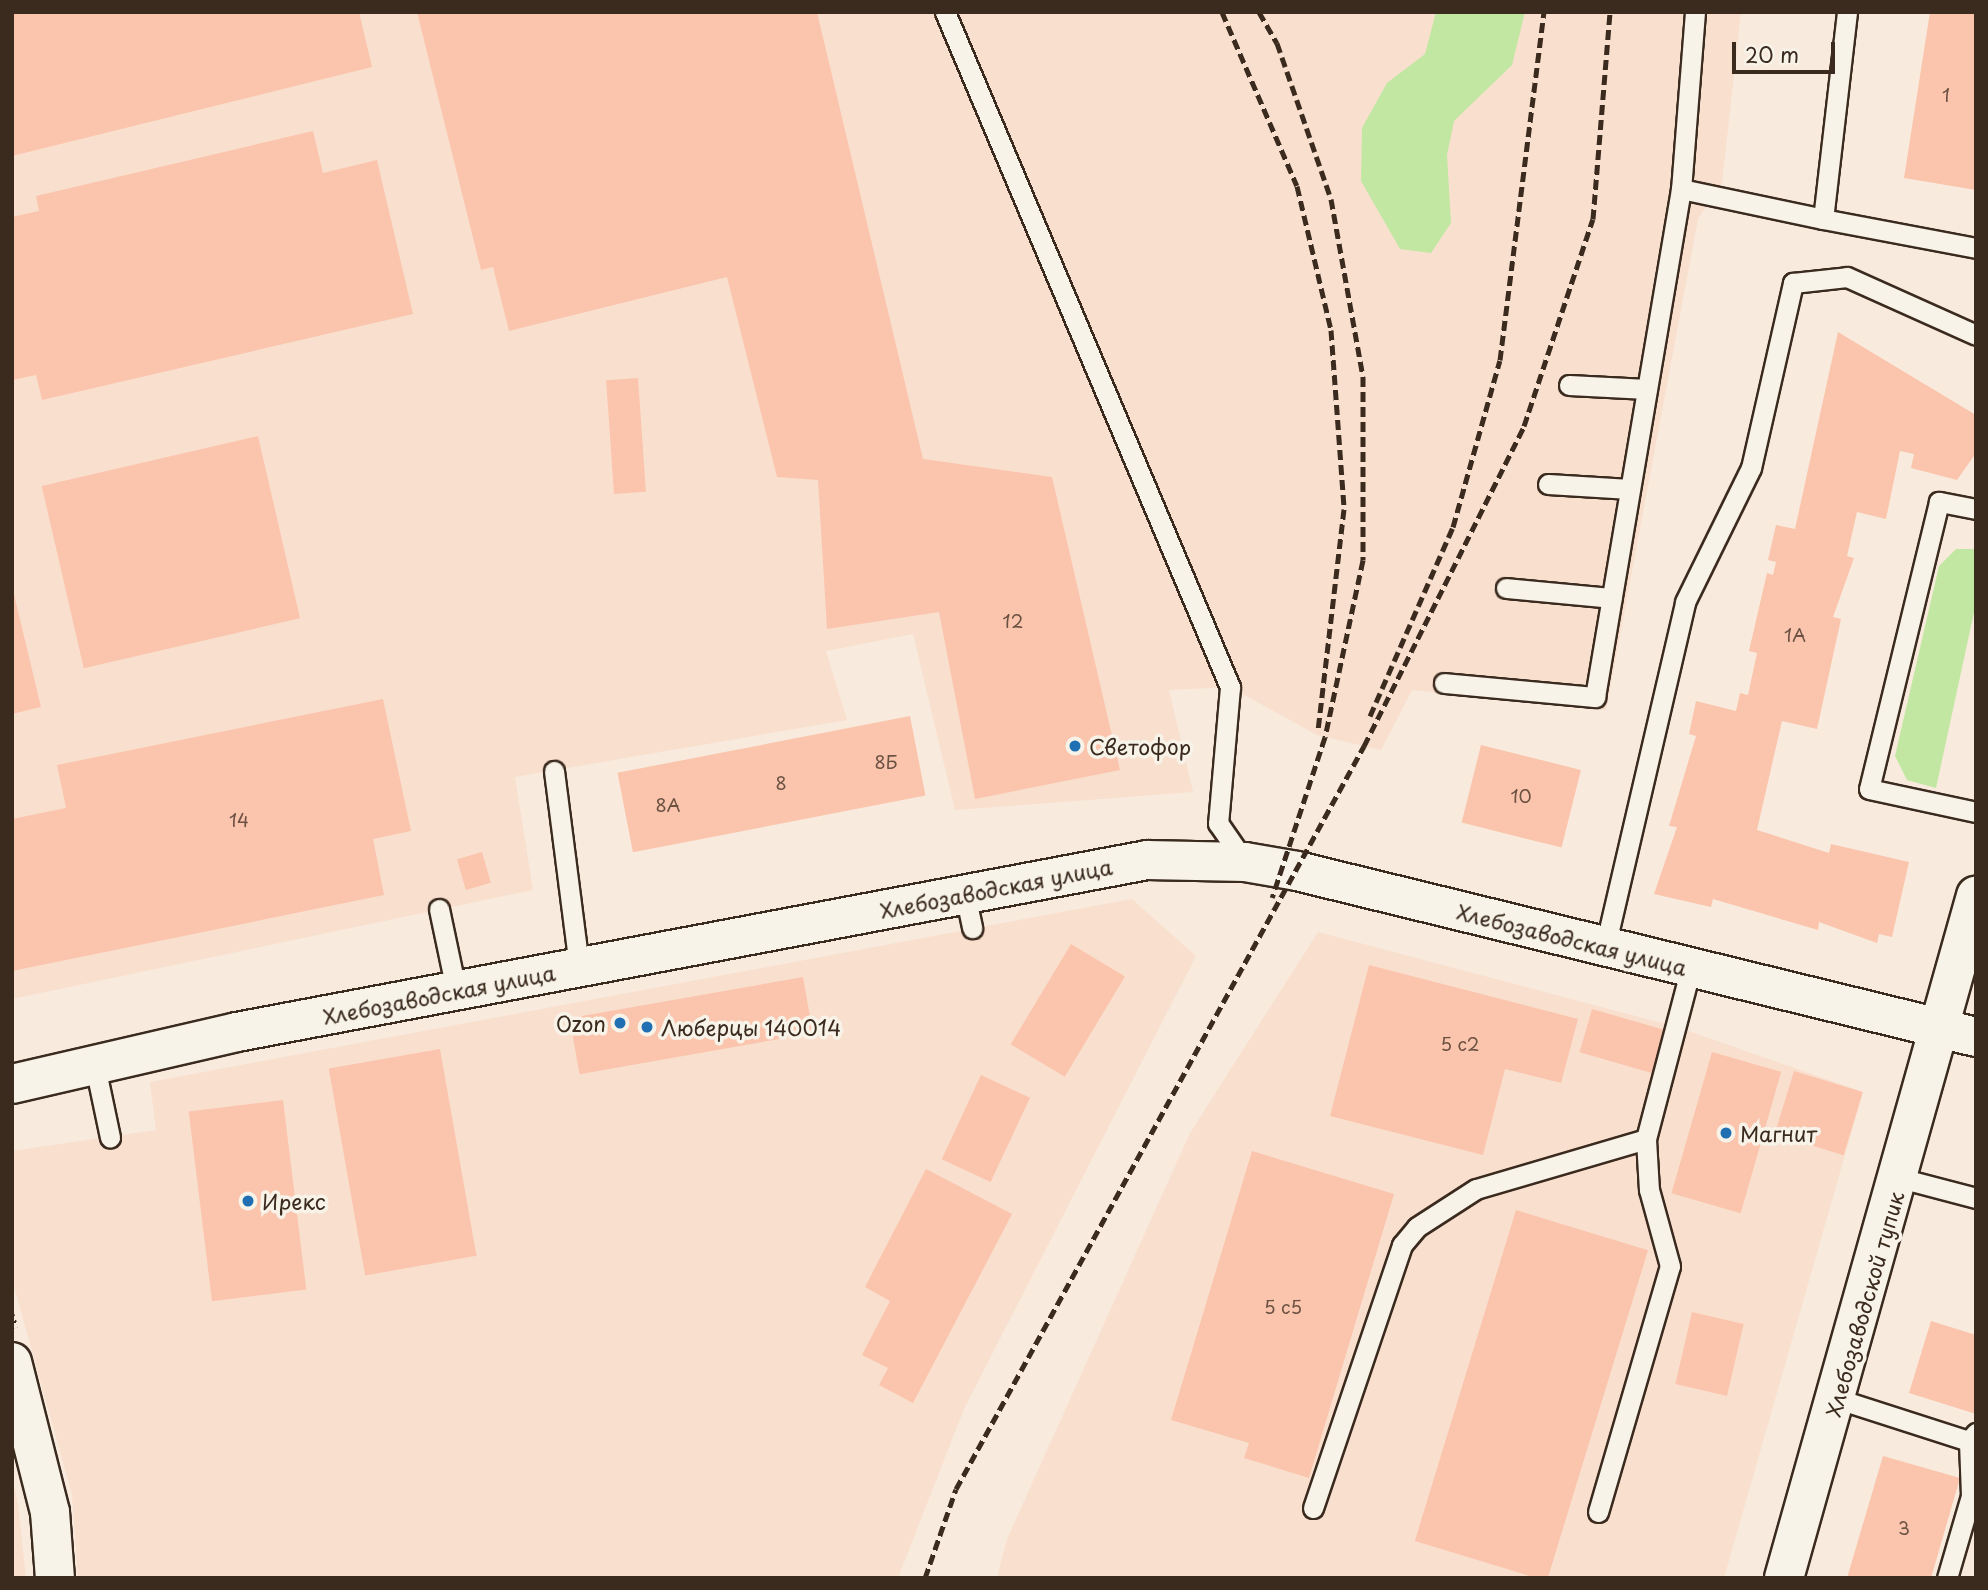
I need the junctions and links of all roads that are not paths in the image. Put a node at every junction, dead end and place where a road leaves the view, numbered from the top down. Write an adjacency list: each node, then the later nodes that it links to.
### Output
1 (945, 12): 18 (lane)
2 (1695, 12): 4 (lane)
3 (1847, 12): 5 (lane)
4 (1681, 189): 5 (lane); 9 (lane)
5 (1823, 219): 6 (lane)
6 (1976, 248)
7 (1976, 335): 21 (lane)
8 (1569, 385): 9 (lane)
9 (1647, 389): 11 (lane)
10 (1548, 484): 11 (lane)
11 (1630, 489): 14 (lane)
12 (1976, 509): 17 (lane)
13 (1506, 588): 14 (lane)
14 (1612, 598): 15 (lane)
15 (1444, 683)
16 (554, 771): 22 (lane)
17 (1976, 812)
18 (1245, 862): 21 (main road, Хлебозаводская улица); 22 (main road, Хлебозаводская улица)
19 (1976, 896): 25 (main road, Хлебозаводской тупик)
20 (439, 909): 24 (lane)
21 (1605, 947): 23 (main road, Хлебозаводская улица)
22 (579, 967): 24 (main road, Хлебозаводская улица)
23 (1691, 968): 25 (main road, Хлебозаводская улица); 29 (lane)
24 (456, 990): 26 (main road, Хлебозаводская улица)
25 (1959, 1033): 30 (main road, Хлебозаводской тупик)
26 (94, 1066): 27 (main road, Хлебозаводская улица); 28 (lane)
27 (12, 1084)
28 (110, 1137)
29 (1646, 1139): 36 (lane); 37 (lane)
30 (1900, 1178): 31 (lane); 33 (main road, Хлебозаводской тупик)
31 (1976, 1198)
32 (12, 1362): 38 (main road)
33 (1838, 1399): 34 (lane); 39 (main road, Хлебозаводской тупик)
34 (1972, 1437): 35 (lane)
35 (1973, 1497): 40 (lane)
36 (1313, 1508)
37 (1598, 1512)
38 (55, 1578)
39 (1784, 1578)
40 (1947, 1578)

